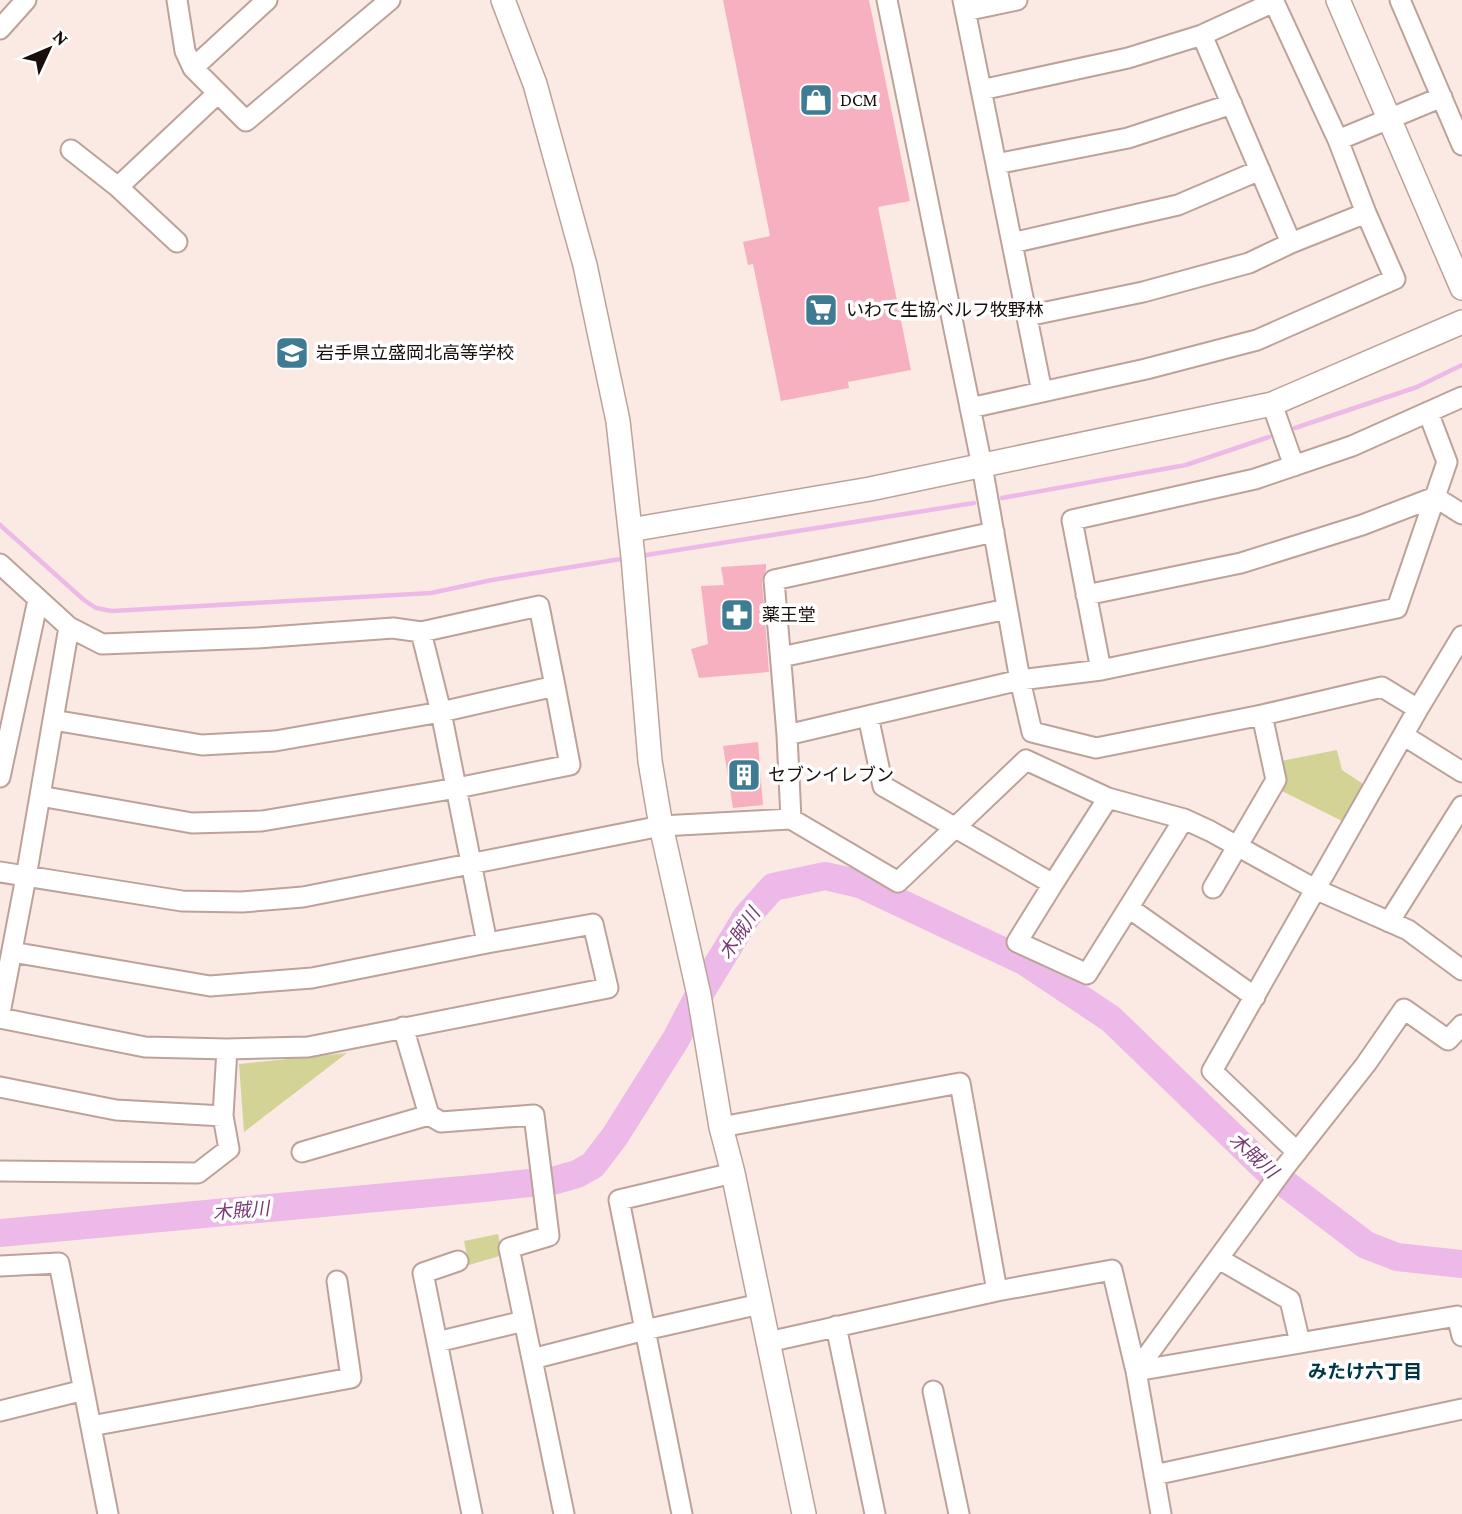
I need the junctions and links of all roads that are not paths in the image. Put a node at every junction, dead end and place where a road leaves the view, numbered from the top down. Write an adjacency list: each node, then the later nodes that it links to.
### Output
1 (26, 0): 12 (street)
2 (177, 0): 14 (street)
3 (267, 0): 14 (street)
4 (390, 0): 16 (street)
5 (503, 0): 42 (street)
6 (887, 0): 36 (street)
7 (1017, 0): 11 (street)
8 (1338, 0): 19 (street)
9 (1400, 0): 17 (street)
10 (1273, 1): 13 (street); 20 (street)
11 (964, 6): 15 (street)
12 (0, 29)
13 (1202, 35): 15 (street); 18 (street)
14 (193, 68): 16 (street)
15 (981, 90): 23 (street)
16 (218, 93): 25 (street)
17 (1442, 97): 19 (street); 21 (street)
18 (1232, 104): 23 (street); 24 (street)
19 (1389, 118): 20 (street); 30 (street)
20 (1338, 140): 26 (street)
21 (1462, 145)
22 (71, 150): 25 (street)
23 (996, 164): 28 (street)
24 (1260, 170): 28 (street); 29 (street)
25 (118, 187): 27 (street)
26 (1366, 213): 29 (street); 33 (street)
27 (177, 242)
28 (1012, 243): 33 (street)
29 (1290, 243): 31 (street)
30 (1462, 288)
31 (1032, 315)
32 (1462, 322): 35 (street)
33 (1042, 392): 36 (street)
34 (1462, 397): 37 (street)
35 (1272, 404): 38 (street); 39 (street)
36 (970, 408): 38 (street)
37 (1428, 412): 39 (street); 40 (street)
38 (982, 466): 42 (street); 43 (street)
39 (1294, 466): 45 (street)
40 (1435, 497): 41 (street); 45 (street); 52 (street)
41 (1462, 514)
42 (630, 530): 70 (street)
43 (994, 532): 47 (street); 51 (street)
44 (0, 564): 46 (street)
45 (1086, 595): 52 (street)
46 (38, 600): 48 (street); 63 (street)
47 (1007, 609): 51 (street); 53 (street)
48 (69, 627): 49 (street); 59 (street)
49 (421, 632): 54 (street); 56 (street)
50 (1462, 636): 55 (street)
51 (781, 657): 60 (street)
52 (1101, 670): 53 (street)
53 (1020, 680): 57 (street); 58 (street)
54 (555, 687): 56 (street); 64 (street)
55 (1418, 709): 57 (street); 61 (street)
56 (441, 712): 59 (street); 64 (street)
57 (1262, 715): 72 (street)
58 (868, 716): 60 (street); 71 (street)
59 (53, 720): 65 (street)
60 (787, 735): 68 (street)
61 (1403, 735): 62 (street); 78 (street)
62 (1462, 772)
63 (0, 777)
64 (457, 788): 65 (street); 73 (street)
65 (40, 796): 75 (street)
66 (1108, 798): 69 (street); 71 (street); 76 (street)
67 (1462, 806): 80 (street)
68 (791, 819): 70 (street); 71 (street)
69 (1184, 820): 72 (street); 79 (street)
70 (661, 826): 73 (street); 92 (street)
71 (956, 827): 76 (street)
72 (1238, 847): 77 (street); 78 (street)
73 (472, 864): 75 (street); 81 (street)
74 (0, 872): 75 (street)
75 (26, 877): 82 (street)
76 (1054, 884): 79 (street)
77 (1213, 888)
78 (1315, 889): 80 (street); 84 (street)
79 (1129, 908): 84 (street)
80 (1389, 922): 83 (street)
81 (487, 943): 82 (street); 87 (street)
82 (12, 952): 85 (street)
83 (1462, 968)
84 (1255, 996): 94 (street)
85 (0, 1015): 88 (street)
86 (1462, 1024): 94 (street)
87 (403, 1027): 88 (street); 90 (street)
88 (227, 1049): 91 (street)
89 (0, 1087): 91 (street)
90 (429, 1115): 93 (street); 103 (street)
91 (223, 1116): 95 (street)
92 (721, 1127): 96 (street); 101 (street)
93 (302, 1152)
94 (1291, 1160): 97 (street)
95 (0, 1171)
96 (733, 1173): 102 (street); 105 (street)
97 (1219, 1259): 109 (street); 111 (street)
98 (458, 1261): 107 (street)
99 (0, 1266): 112 (street)
100 (337, 1281): 116 (street)
101 (997, 1291): 104 (street); 111 (street)
102 (760, 1304): 105 (street); 108 (street)
103 (524, 1321): 107 (street); 110 (street)
104 (836, 1326): 108 (street); 123 (street)
105 (645, 1329): 110 (street); 121 (street)
106 (1462, 1336): 109 (street)
107 (437, 1342): 119 (street)
108 (768, 1342): 122 (street)
109 (1300, 1343): 111 (street)
110 (532, 1359): 120 (street)
111 (1136, 1371): 117 (street)
112 (84, 1390): 115 (street); 116 (street)
113 (933, 1391): 124 (street)
114 (1462, 1409): 117 (street)
115 (0, 1411)
116 (91, 1426): 118 (street)
117 (1154, 1475): 125 (street)
118 (108, 1514)
119 (472, 1514)
120 (562, 1514)
121 (682, 1514)
122 (804, 1514)
123 (876, 1514)
124 (959, 1514)
125 (1161, 1514)

